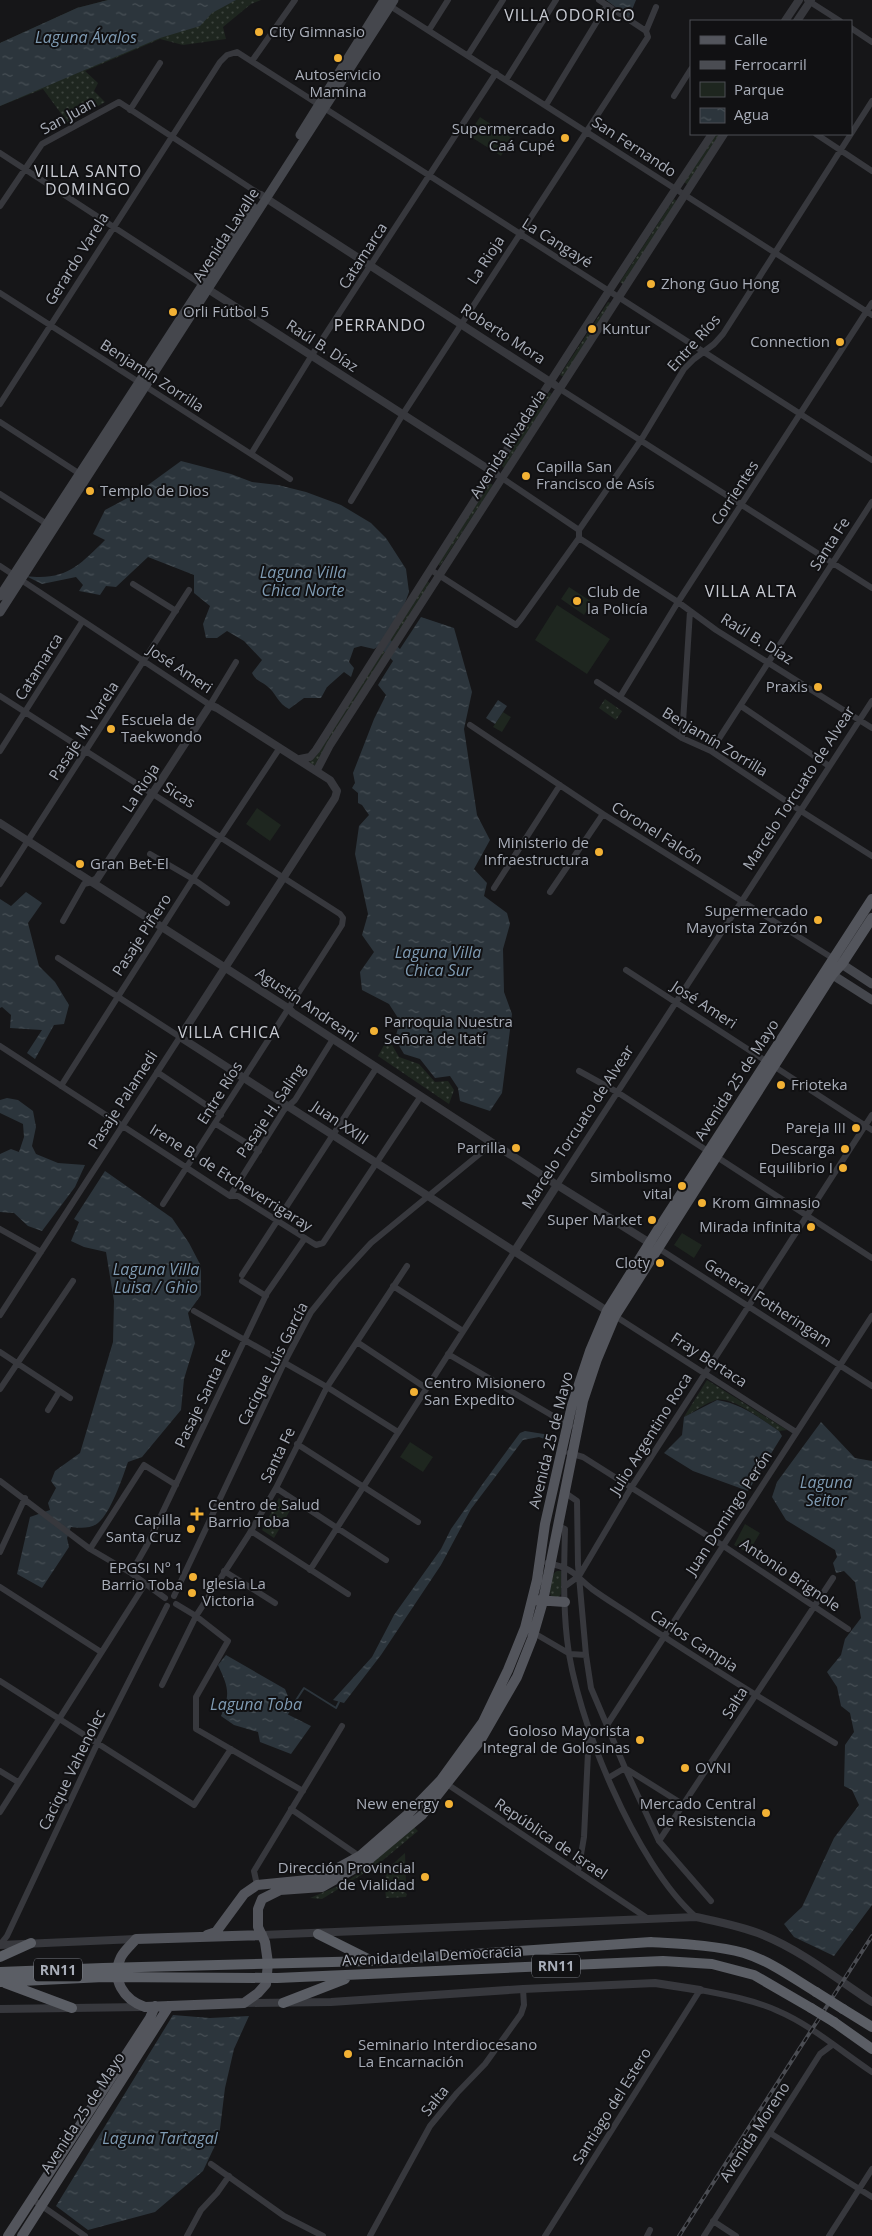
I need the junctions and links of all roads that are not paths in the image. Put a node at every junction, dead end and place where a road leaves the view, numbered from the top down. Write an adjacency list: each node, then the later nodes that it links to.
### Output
1 (295, 0): 20 (street)
2 (448, 0): 15 (street)
3 (503, 0): 19 (street)
4 (556, 0): 24 (street)
5 (599, 0): 9 (street)
6 (799, 0): 11 (street)
7 (387, 1): 15 (street, San Fernando); 29 (main road, Avenida Lavalle)
8 (810, 1): 12 (street); 13 (street)
9 (607, 5): 16 (street); 28 (street)
10 (656, 7): 16 (street, La Rioja)
11 (786, 20)
12 (798, 20)
13 (838, 20)
14 (852, 29): 17 (street)
15 (429, 30): 19 (street, San Fernando)
16 (647, 34): 31 (street, La Rioja)
17 (872, 42)
18 (227, 55): 20 (street, La Cangayé); 37 (street, Gerardo Varela)
19 (468, 55): 23 (street, San Fernando)
20 (252, 61): 29 (street, La Cangayé)
21 (160, 63): 30 (street)
22 (690, 71): 25 (street)
23 (496, 73): 24 (street, San Fernando); 42 (street, Catamarca)
24 (506, 80): 28 (street, San Fernando)
25 (674, 96)
26 (872, 101): 32 (street, Entre Ríos)
27 (119, 102): 30 (street, Roberto Mora); 40 (street, San Juan)
28 (546, 105): 31 (street, San Fernando)
29 (321, 106): 42 (street, La Cangayé); 45 (main road, Avenida Lavalle)
30 (130, 110): 37 (street, Roberto Mora)
31 (587, 132): 43 (street, San Fernando); 48 (street, La Rioja)
32 (852, 133)
33 (711, 135): 43 (street, Avenida Rivadavia)
34 (723, 135): 44 (street, Avenida Rivadavia)
35 (818, 135): 38 (street)
36 (850, 135): 38 (street, Entre Ríos)
37 (173, 136): 45 (street, Roberto Mora); 47 (street, Gerardo Varela)
38 (841, 150): 41 (street); 49 (street, Entre Ríos)
39 (0, 154): 40 (street, Raúl B. Díaz)
40 (24, 168): 46 (street, San Juan); 47 (street, Raúl B. Díaz)
41 (872, 171)
42 (430, 176): 48 (street, La Cangayé); 50 (street, Catamarca)
43 (676, 189): 44 (street, San Fernando); 52 (street, Avenida Rivadavia)
44 (685, 195): 49 (street, San Fernando); 54 (street, Avenida Rivadavia)
45 (263, 197): 50 (street, Roberto Mora); 51 (main road, Avenida Lavalle)
46 (0, 206)
47 (112, 227): 51 (street, Raúl B. Díaz); 58 (street, Gerardo Varela)
48 (519, 234): 52 (street, La Cangayé); 57 (street, La Rioja)
49 (775, 253): 56 (street, San Fernando); 59 (street, Entre Ríos)
50 (372, 266): 57 (street, Roberto Mora); 60 (street, Catamarca)
51 (204, 287): 60 (street, Raúl B. Díaz); 62 (main road, Avenida Lavalle)
52 (610, 291): 54 (street, La Cangayé); 61 (street, Avenida Rivadavia)
53 (0, 293): 58 (street, Benjamín Zorrilla)
54 (620, 297): 59 (street, La Cangayé); 63 (street, Avenida Rivadavia)
55 (872, 303): 56 (street, Corrientes)
56 (869, 313): 66 (street, Corrientes)
57 (462, 324): 61 (street, Roberto Mora); 65 (street, La Rioja)
58 (50, 326): 62 (street, Benjamín Zorrilla); 64 (street, Gerardo Varela)
59 (705, 352): 66 (street, La Cangayé); 68 (street, Entre Ríos)
60 (312, 355): 65 (street, Raúl B. Díaz); 69 (street, Catamarca)
61 (551, 382): 63 (street, Roberto Mora); 71 (street, Avenida Rivadavia)
62 (142, 384): 69 (street, Benjamín Zorrilla); 72 (main road, Avenida Lavalle)
63 (560, 388): 68 (street, Roberto Mora); 73 (street, Avenida Rivadavia)
64 (0, 404)
65 (403, 414): 71 (street, Raúl B. Díaz); 76 (street, La Rioja)
66 (800, 414): 70 (street, La Cangayé); 78 (street, Corrientes)
67 (0, 422): 72 (street)
68 (641, 440): 78 (street, Roberto Mora); 80 (street, Entre Ríos)
69 (251, 454): 74 (street, Benjamín Zorrilla)
70 (872, 460)
71 (492, 472): 73 (street, Raúl B. Díaz); 84 (street, Avenida Rivadavia)
72 (82, 475): 79 (main road, Avenida Lavalle)
73 (502, 478): 80 (street, Raúl B. Díaz); 85 (street, Avenida Rivadavia)
74 (290, 479)
75 (0, 494): 79 (street)
76 (351, 501)
77 (872, 502): 82 (street, Santa Fe)
78 (742, 504): 82 (street, Roberto Mora); 91 (street, Corrientes)
79 (50, 526): 86 (main road, Avenida Lavalle)
80 (579, 530): 81 (street)
81 (579, 538): 85 (street); 91 (street, Raúl B. Díaz)
82 (834, 563): 88 (street, Roberto Mora); 99 (street, Santa Fe)
83 (0, 566): 86 (street, José Ameri)
84 (431, 570): 85 (street); 96 (street, Avenida Rivadavia)
85 (439, 576): 96 (street, Avenida Rivadavia)
86 (17, 578): 90 (main road, Avenida Lavalle); 93 (main road, Avenida Lavalle); 95 (street, José Ameri)
87 (133, 584): 92 (street)
88 (872, 588)
89 (189, 590): 92 (street, Pasaje M. Varela)
90 (0, 596)
91 (678, 602): 94 (street, Raúl B. Díaz); 102 (street, Corrientes)
92 (176, 611): 97 (street, Pasaje M. Varela)
93 (0, 612)
94 (690, 612): 99 (street, Raúl B. Díaz); 110 (street)
95 (82, 622): 97 (street, José Ameri); 106 (street, Catamarca)
96 (394, 639): 115 (street, Avenida Rivadavia); 117 (street, Avenida Rivadavia)
97 (144, 662): 104 (street, José Ameri); 112 (street, Pasaje M. Varela)
98 (236, 662): 104 (street, La Rioja)
99 (768, 662): 105 (street, Santa Fe); 107 (street, Raúl B. Díaz)
100 (596, 682): 102 (street, Benjamín Zorrilla)
101 (0, 696): 106 (street, Sicas)
102 (620, 697): 110 (street, Benjamín Zorrilla)
103 (872, 701): 107 (street, Marcelo Torcuato de Alvear)
104 (210, 705): 111 (street, José Ameri); 119 (street, La Rioja)
105 (741, 706): 114 (street, Santa Fe); 116 (street)
106 (25, 713): 112 (street, Sicas); 113 (street, Catamarca)
107 (860, 720): 109 (street, Raúl B. Díaz); 116 (street, Marcelo Torcuato de Alvear)
108 (470, 725): 118 (street, Coronel Falcón)
109 (872, 728)
110 (682, 738): 114 (street, Benjamín Zorrilla)
111 (279, 749): 115 (street, José Ameri); 124 (street, Pasaje Piñero)
112 (85, 750): 119 (street, Sicas); 125 (street, Pasaje M. Varela)
113 (0, 751)
114 (711, 751): 121 (street, Benjamín Zorrilla)
115 (300, 760): 117 (street, José Ameri)
116 (829, 766): 121 (street, Marcelo Torcuato de Alvear)
117 (317, 770): 120 (street, José Ameri)
118 (560, 785): 122 (street, Coronel Falcón); 132 (street)
119 (153, 794): 124 (street, Sicas); 130 (street, La Rioja)
120 (335, 798): 128 (street, Pasaje Palamedi)
121 (801, 811): 127 (street, Benjamín Zorrilla); 136 (street, Marcelo Torcuato de Alvear)
122 (603, 814): 133 (street); 136 (street, Coronel Falcón)
123 (0, 823): 125 (street, Agustín Andreani)
124 (221, 837): 128 (street, Sicas); 129 (street, Pasaje Piñero)
125 (29, 841): 130 (street, Agustín Andreani); 131 (street, Pasaje M. Varela)
126 (150, 854): 129 (street)
127 (872, 856)
128 (282, 877): 137 (street, Sicas); 143 (street, Pasaje Palamedi)
129 (193, 879): 135 (street); 140 (street, Pasaje Piñero)
130 (92, 882): 139 (street, La Rioja); 140 (street, Agustín Andreani)
131 (0, 884)
132 (494, 888)
133 (550, 892)
134 (872, 898): 142 (main road, Avenida 25 de Mayo)
135 (227, 903)
136 (742, 903): 142 (street, Coronel Falcón); 151 (street, Marcelo Torcuato de Alvear)
137 (342, 918): 152 (street, Entre Ríos)
138 (872, 918): 142 (main road, Avenida 25 de Mayo)
139 (62, 921)
140 (162, 927): 143 (street, Agustín Andreani); 149 (street, Pasaje Piñero)
141 (58, 958): 149 (street, Juan XXIII)
142 (838, 962): 145 (main road, Avenida 25 de Mayo); 146 (main road)
143 (224, 967): 152 (street, Agustín Andreani); 153 (street, Pasaje Palamedi)
144 (626, 970): 151 (street, José Ameri)
145 (829, 972): 148 (main road); 156 (main road, Avenida 25 de Mayo)
146 (859, 976): 147 (main road); 148 (main road)
147 (872, 984)
148 (852, 987): 150 (main road)
149 (118, 996): 153 (street, Juan XXIII); 161 (street, Pasaje Piñero)
150 (871, 998)
151 (676, 1003): 156 (street, José Ameri); 162 (street, Marcelo Torcuato de Alvear)
152 (288, 1008): 154 (street, Agustín Andreani); 160 (street, Entre Ríos)
153 (180, 1037): 159 (street, Pasaje Palamedi); 160 (street, Juan XXIII)
154 (333, 1039): 157 (street, Agustín Andreani); 164 (street, Pasaje H. Saling)
155 (0, 1046): 161 (street, Irene B. de Etcheverrigaray)
156 (771, 1065): 169 (street, José Ameri); 174 (main road, Avenida 25 de Mayo)
157 (376, 1067): 163 (street, Agustín Andreani); 171 (street)
158 (578, 1071): 162 (street)
159 (157, 1072): 165 (street); 168 (street, Pasaje Palamedi)
160 (244, 1078): 164 (street, Juan XXIII); 165 (street, Entre Ríos)
161 (61, 1086): 168 (street, Irene B. de Etcheverrigaray)
162 (617, 1092): 174 (street); 177 (street, Marcelo Torcuato de Alvear)
163 (421, 1096): 172 (street, Agustín Andreani); 175 (street)
164 (289, 1106): 171 (street, Juan XXIII); 173 (street, Pasaje H. Saling)
165 (221, 1115): 167 (street, Entre Ríos)
166 (872, 1115): 169 (street, Julio Argentino Roca)
167 (216, 1124): 173 (street); 176 (street, Entre Ríos)
168 (124, 1126): 176 (street, Irene B. de Etcheverrigaray); 186 (street, Pasaje Palamedi)
169 (865, 1126): 170 (street, José Ameri); 181 (street, Julio Argentino Roca)
170 (872, 1130)
171 (333, 1134): 175 (street, Juan XXIII); 182 (street)
172 (493, 1143): 177 (street, Agustín Andreani); 179 (street, Cacique Luis García)
173 (259, 1151): 178 (street, Pasaje H. Saling)
174 (712, 1155): 181 (street); 185 (main road, Avenida 25 de Mayo)
175 (376, 1163): 179 (street, Juan XXIII); 184 (street, Irene B. de Etcheverrigaray)
176 (186, 1167): 178 (street, Irene B. de Etcheverrigaray); 180 (street, Entre Ríos)
177 (557, 1186): 185 (street, Agustín Andreani); 187 (street, Marcelo Torcuato de Alvear)
178 (230, 1196): 182 (street, Irene B. de Etcheverrigaray)
179 (428, 1198): 187 (street, Juan XXIII); 204 (street, Cacique Luis García)
180 (163, 1204)
181 (807, 1216): 188 (street); 193 (street, Julio Argentino Roca)
182 (278, 1220): 184 (street, Irene B. de Etcheverrigaray); 192 (street)
183 (0, 1229): 186 (street)
184 (304, 1238): 192 (street, Pasaje Santa Fe)
185 (654, 1245): 193 (street, General Fotheringam); 195 (main road, Avenida 25 de Mayo)
186 (41, 1252): 196 (street, Pasaje Palamedi)
187 (514, 1252): 195 (street, Juan XXIII); 198 (street, Marcelo Torcuato de Alvear)
188 (872, 1258)
189 (407, 1266): 191 (street, Santa Fe)
190 (73, 1281): 203 (street)
191 (393, 1286): 198 (street); 200 (street, Santa Fe)
192 (266, 1296): 199 (street, Pasaje Santa Fe)
193 (748, 1307): 205 (street, General Fotheringam); 206 (street, Julio Argentino Roca)
194 (194, 1311): 199 (street)
195 (611, 1314): 206 (street, Fray Bertaca); 214 (main road, Avenida 25 de Mayo)
196 (0, 1315)
197 (872, 1316): 205 (street, Juan Domingo Perón)
198 (462, 1331): 202 (street, Marcelo Torcuato de Alvear)
199 (245, 1341): 204 (street); 220 (street, Pasaje Santa Fe)
200 (356, 1342): 208 (street, Santa Fe); 209 (street)
201 (0, 1352): 203 (street)
202 (448, 1354): 209 (street, Marcelo Torcuato de Alvear); 214 (street)
203 (17, 1363): 210 (street); 211 (street)
204 (284, 1363): 208 (street); 245 (street, Cacique Luis García)
205 (839, 1366): 207 (street, General Fotheringam); 216 (street, Juan Domingo Perón)
206 (704, 1374): 216 (street, Fray Bertaca); 223 (street, Julio Argentino Roca)
207 (872, 1386)
208 (326, 1387): 215 (street); 217 (street, Santa Fe)
209 (426, 1388): 215 (street, Marcelo Torcuato de Alvear)
210 (0, 1389)
211 (59, 1392): 212 (street); 213 (street)
212 (70, 1398)
213 (48, 1410)
214 (572, 1428): 218 (main road, Avenida 25 de Mayo)
215 (398, 1432): 222 (street, Marcelo Torcuato de Alvear)
216 (796, 1432): 230 (street, Juan Domingo Perón)
217 (296, 1444): 221 (street, Santa Fe); 222 (street)
218 (568, 1452): 223 (street, Antonio Brignole); 224 (main road, Avenida 25 de Mayo); 234 (main road, Avenida 25 de Mayo)
219 (0, 1481): 225 (street)
220 (176, 1485): 231 (street); 238 (street, Pasaje Santa Fe)
221 (276, 1488): 228 (street); 229 (street, Santa Fe)
222 (363, 1488): 226 (street); 228 (street, Marcelo Torcuato de Alvear)
223 (631, 1488): 230 (street, Antonio Brignole); 239 (street, Julio Argentino Roca)
224 (564, 1492): 227 (main road, Avenida 25 de Mayo); 239 (street)
225 (25, 1498): 231 (street); 232 (street)
226 (418, 1522)
227 (558, 1526): 234 (main road, Avenida 25 de Mayo); 235 (street, Avenida 25 de Mayo)
228 (337, 1528): 233 (street); 236 (street, Marcelo Torcuato de Alvear)
229 (251, 1531): 236 (street); 237 (street, Santa Fe)
230 (722, 1545): 252 (street, Antonio Brignole); 256 (street, Juan Domingo Perón)
231 (90, 1549): 238 (street)
232 (0, 1552)
233 (386, 1560)
234 (545, 1563): 235 (street, Carlos Campia); 247 (main road, Avenida 25 de Mayo)
235 (564, 1566): 239 (street, Carlos Campia); 243 (street, Avenida 25 de Mayo)
236 (310, 1570): 244 (street)
237 (224, 1571): 249 (street); 253 (street, Santa Fe)
238 (131, 1573): 241 (street)
239 (579, 1576): 243 (street, Julio Argentino Roca); 256 (street, Carlos Campia); 259 (street)
240 (833, 1578): 252 (street, Salta)
241 (145, 1584): 246 (street); 257 (street)
242 (0, 1587): 257 (street)
243 (564, 1587): 248 (street, Avenida 25 de Mayo)
244 (348, 1594)
245 (174, 1596): 246 (street); 250 (street)
246 (165, 1598): 251 (street)
247 (538, 1600): 248 (main road); 255 (main road, Avenida 25 de Mayo); 276 (main road, Avenida 25 de Mayo)
248 (565, 1602): 258 (street, Avenida 25 de Mayo)
249 (275, 1603)
250 (176, 1604): 251 (street); 253 (street)
251 (167, 1606): 269 (street, Cacique Vahenolec)
252 (813, 1608): 254 (street, Antonio Brignole); 264 (street, Salta)
253 (196, 1616): 261 (street, Santa Fe); 271 (street)
254 (848, 1629)
255 (534, 1633): 258 (street); 276 (main road, Avenida 25 de Mayo)
256 (664, 1636): 264 (street, Carlos Campia); 266 (street, Juan Domingo Perón)
257 (102, 1652): 265 (street)
258 (570, 1654): 259 (street); 263 (street, Avenida 25 de Mayo)
259 (586, 1655): 262 (street)
260 (0, 1681): 265 (street)
261 (162, 1685)
262 (590, 1688): 263 (street); 266 (street)
263 (578, 1692): 268 (street, Avenida 25 de Mayo)
264 (754, 1695): 270 (street, Carlos Campia); 278 (street, Salta)
265 (59, 1720): 269 (street); 275 (street)
266 (607, 1725): 272 (street)
267 (342, 1726): 277 (street)
268 (589, 1727): 274 (street, Avenida 25 de Mayo); 283 (street)
269 (98, 1742): 271 (street); 293 (street, Cacique Vahenolec)
270 (835, 1743)
271 (231, 1749): 277 (street)
272 (625, 1768): 274 (street); 278 (street); 281 (street)
273 (0, 1771): 275 (street)
274 (608, 1778): 286 (street, Avenida 25 de Mayo)
275 (18, 1782): 280 (street)
276 (444, 1782): 282 (main road, Avenida 25 de Mayo); 283 (street, República de Israel)
277 (302, 1791): 279 (street)
278 (684, 1805): 281 (street, Salta)
279 (291, 1809): 282 (street); 284 (street)
280 (0, 1812)
281 (660, 1841): 285 (street)
282 (363, 1859): 284 (main road, Avenida 25 de Mayo); 289 (main road, Avenida 25 de Mayo)
283 (578, 1872): 287 (street, República de Israel)
284 (256, 1885): 290 (main road)
285 (711, 1901)
286 (696, 1917): 287 (street, Avenida de la Democracia / RN11); 303 (street, Avenida de la Democracia / RN11)
287 (647, 1918): 288 (street, Avenida de la Democracia / RN11)
288 (318, 1934): 289 (street, Avenida de la Democracia / RN11); 295 (highway)
289 (262, 1935): 290 (main road, RN11); 296 (main road, Avenida 25 de Mayo)
290 (206, 1936): 291 (main road, RN11)
291 (136, 1939): 292 (street, RN11); 297 (main road)
292 (31, 1944): 293 (street, RN11); 294 (highway, RN11)
293 (0, 1945)
294 (0, 1957)
295 (371, 1961): 296 (highway, Avenida de la Democracia / RN11); 310 (highway, Avenida de la Democracia / RN11, bridge)
296 (268, 1963): 297 (highway, Avenida de la Democracia / RN11); 300 (main road, Avenida 25 de Mayo)
297 (117, 1973): 299 (highway, Avenida de la Democracia / RN11); 300 (highway, Avenida de la Democracia / RN11); 306 (main road)
298 (357, 1975): 300 (highway, Avenida de la Democracia / RN11); 305 (highway); 312 (highway, Avenida de la Democracia / RN11, bridge)
299 (1, 1978): 308 (highway)
300 (267, 1978): 304 (main road)
301 (523, 1989): 302 (street); 305 (street); 328 (street, Salta)
302 (700, 1990): 311 (street); 329 (street, Santiago del Estero)
303 (872, 2002)
304 (244, 2003): 305 (street); 307 (main road)
305 (283, 2003)
306 (150, 2006): 307 (main road); 308 (street); 320 (main road, Avenida 25 de Mayo)
307 (169, 2006): 321 (main road, Avenida 25 de Mayo)
308 (72, 2008): 309 (street)
309 (0, 2009)
310 (872, 2027)
311 (832, 2045): 313 (street); 314 (street, Avenida Moreno)
312 (872, 2049)
313 (872, 2072)
314 (770, 2133): 318 (street); 322 (street, Avenida Moreno)
315 (211, 2164): 317 (street)
316 (872, 2169): 318 (street)
317 (229, 2176): 326 (street); 327 (street)
318 (859, 2189): 319 (street); 332 (street)
319 (872, 2197)
320 (32, 2200): 321 (street); 323 (main road, Avenida 25 de Mayo)
321 (42, 2206): 324 (main road, Avenida 25 de Mayo); 325 (street)
322 (713, 2221): 330 (street, Avenida Moreno); 331 (street)
323 (8, 2236)
324 (22, 2236)
325 (85, 2236)
326 (187, 2236)
327 (323, 2236)
328 (370, 2236)
329 (546, 2236)
330 (704, 2236)
331 (736, 2236)
332 (829, 2236)

